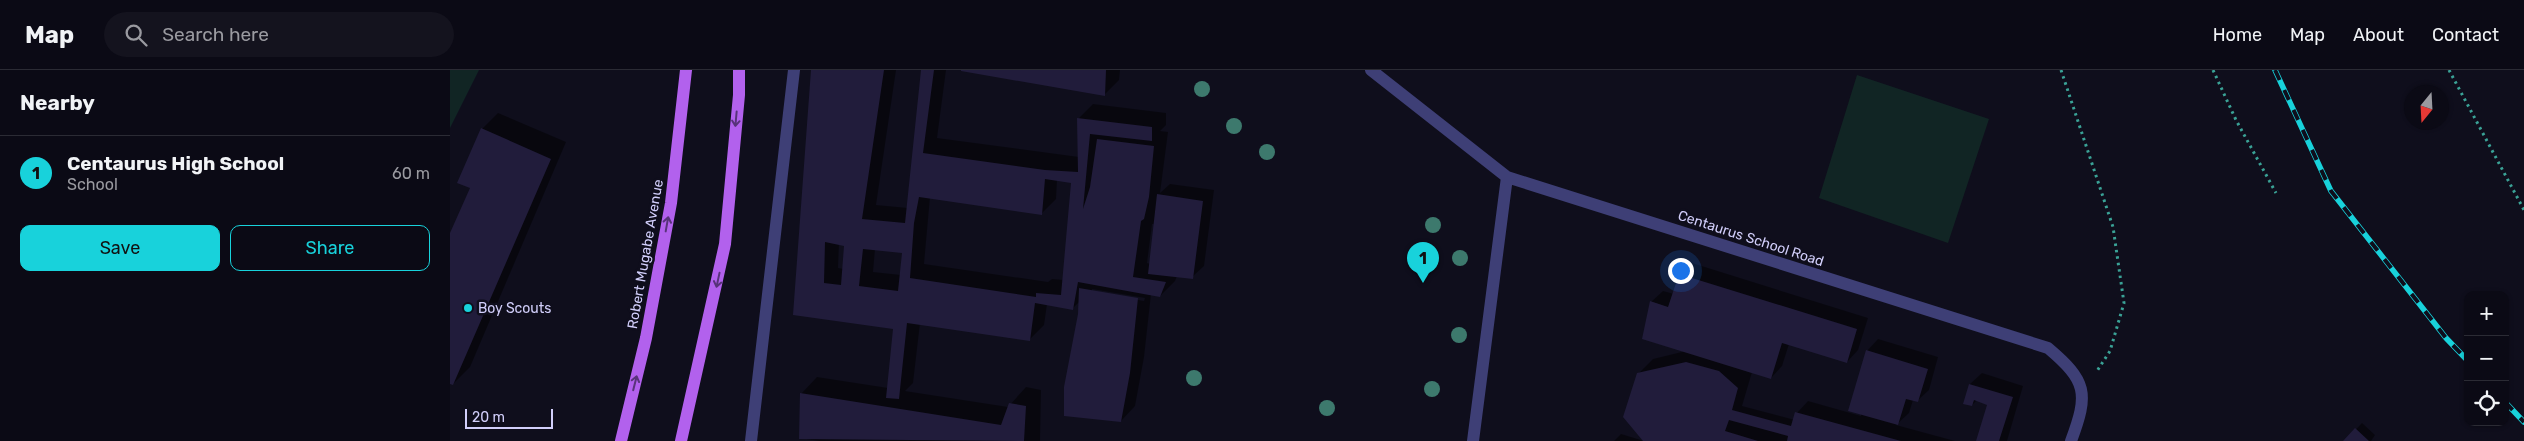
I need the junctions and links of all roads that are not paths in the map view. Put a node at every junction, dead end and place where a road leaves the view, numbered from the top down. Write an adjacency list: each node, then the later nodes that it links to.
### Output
1 (686, 70): 7 (main road, Robert Mugabe Avenue, one-way to 1)
2 (739, 70): 6 (main road, one-way to 6)
3 (794, 70): 10 (lane)
4 (1371, 70): 5 (lane, Centaurus School Road)
5 (1507, 177): 11 (lane); 12 (lane, Centaurus School Road)
6 (684, 428): 8 (main road); 9 (main road)
7 (620, 441)
8 (681, 441)
9 (687, 441)
10 (751, 441)
11 (1473, 441)
12 (2071, 441)

